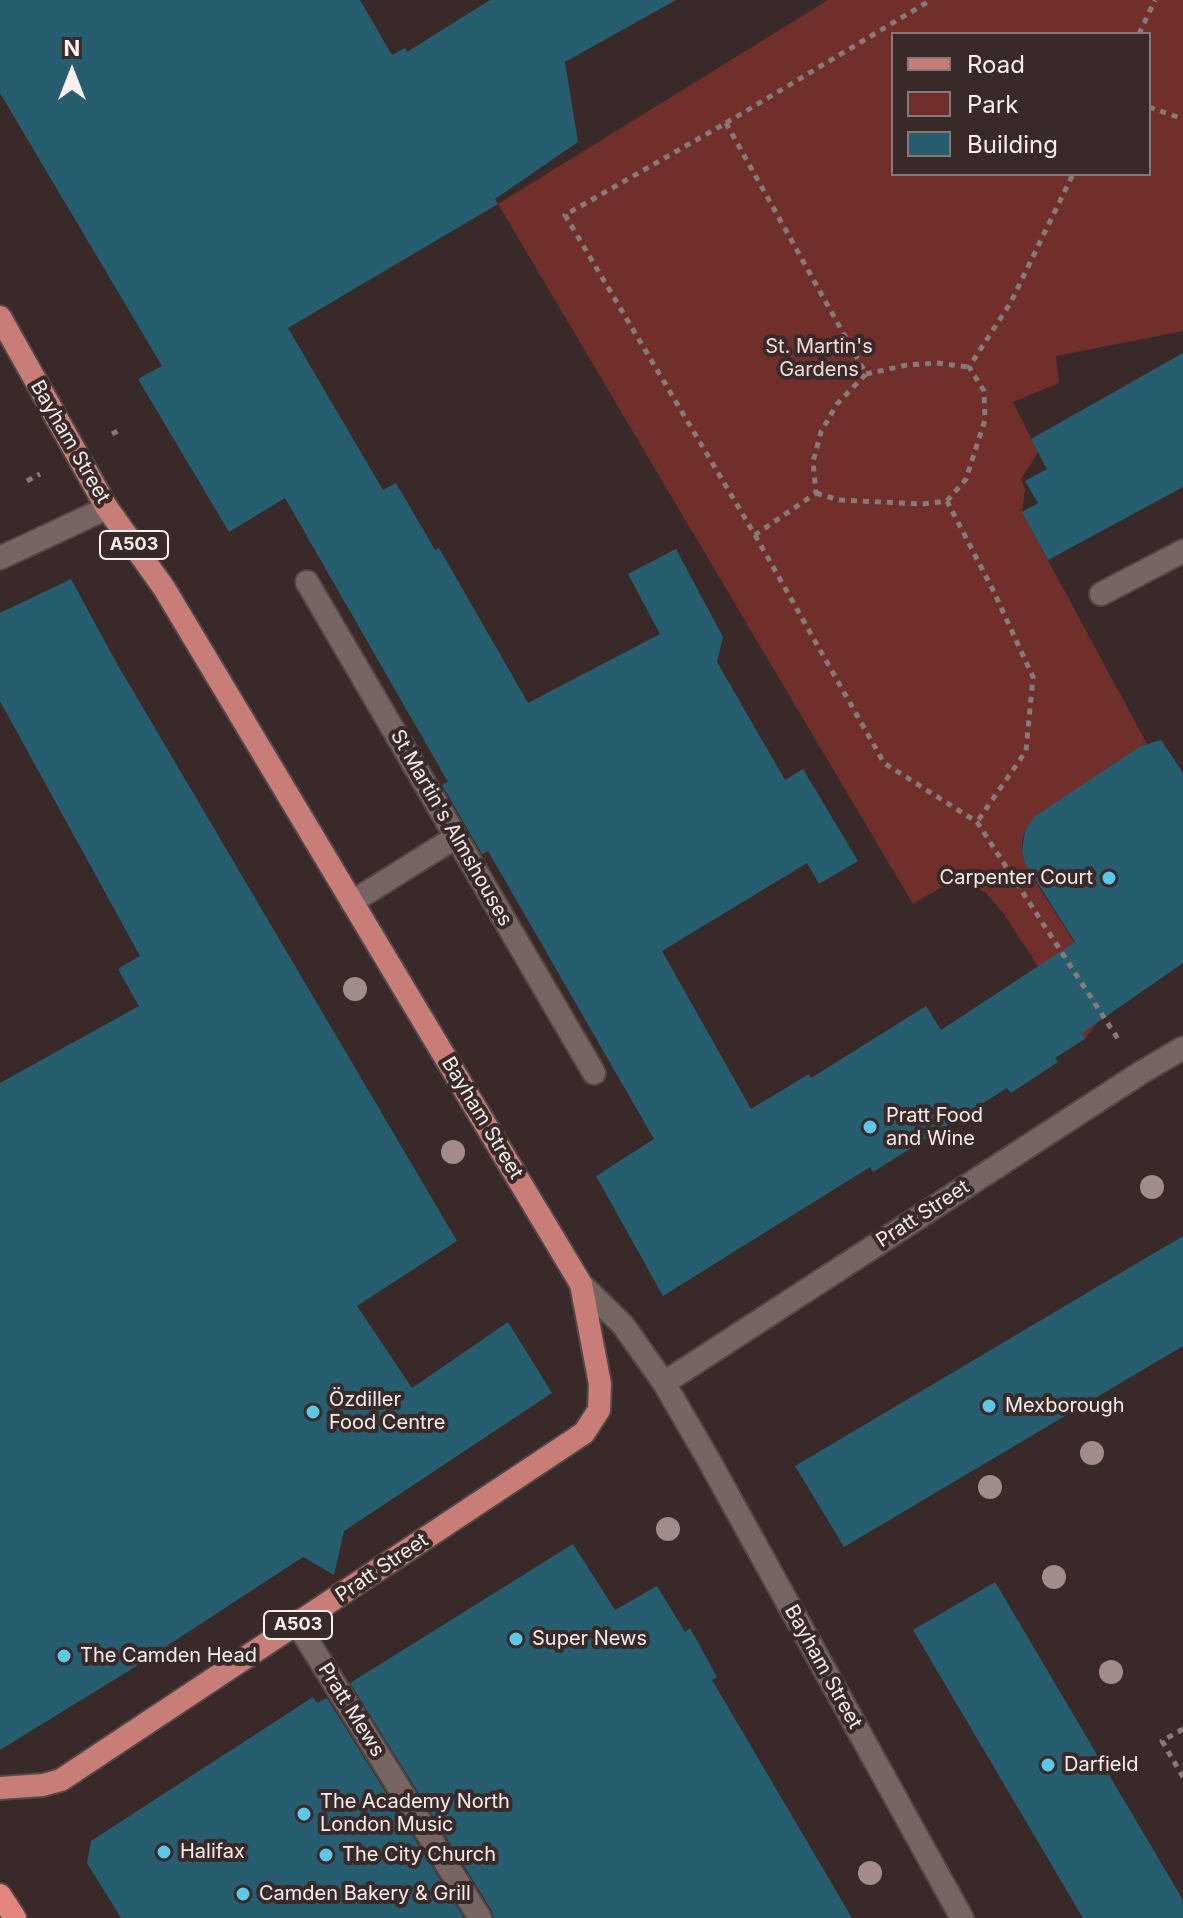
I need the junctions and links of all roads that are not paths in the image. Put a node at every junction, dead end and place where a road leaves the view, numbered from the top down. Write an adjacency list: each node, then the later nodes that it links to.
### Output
1 (0, 317): 2 (main road, Bayham Street / A503)
2 (107, 508): 4 (street); 8 (main road, Bayham Street / A503)
3 (1183, 551): 6 (street)
4 (0, 558)
5 (307, 582): 7 (street, St Martin's Almshouses)
6 (1101, 594)
7 (456, 837): 8 (street); 10 (street, St Martin's Almshouses)
8 (352, 902): 11 (main road, Bayham Street / A503)
9 (1183, 1048): 12 (street, Pratt Street)
10 (594, 1073)
11 (581, 1284): 12 (street, Bayham Street); 13 (main road, Pratt Street / A503)
12 (664, 1383): 18 (street, Bayham Street)
13 (298, 1625): 14 (main road, Pratt Street / A503); 17 (street, Pratt Mews)
14 (0, 1788)
15 (0, 1895): 16 (highway)
16 (15, 1918)
17 (480, 1918)
18 (962, 1918)

